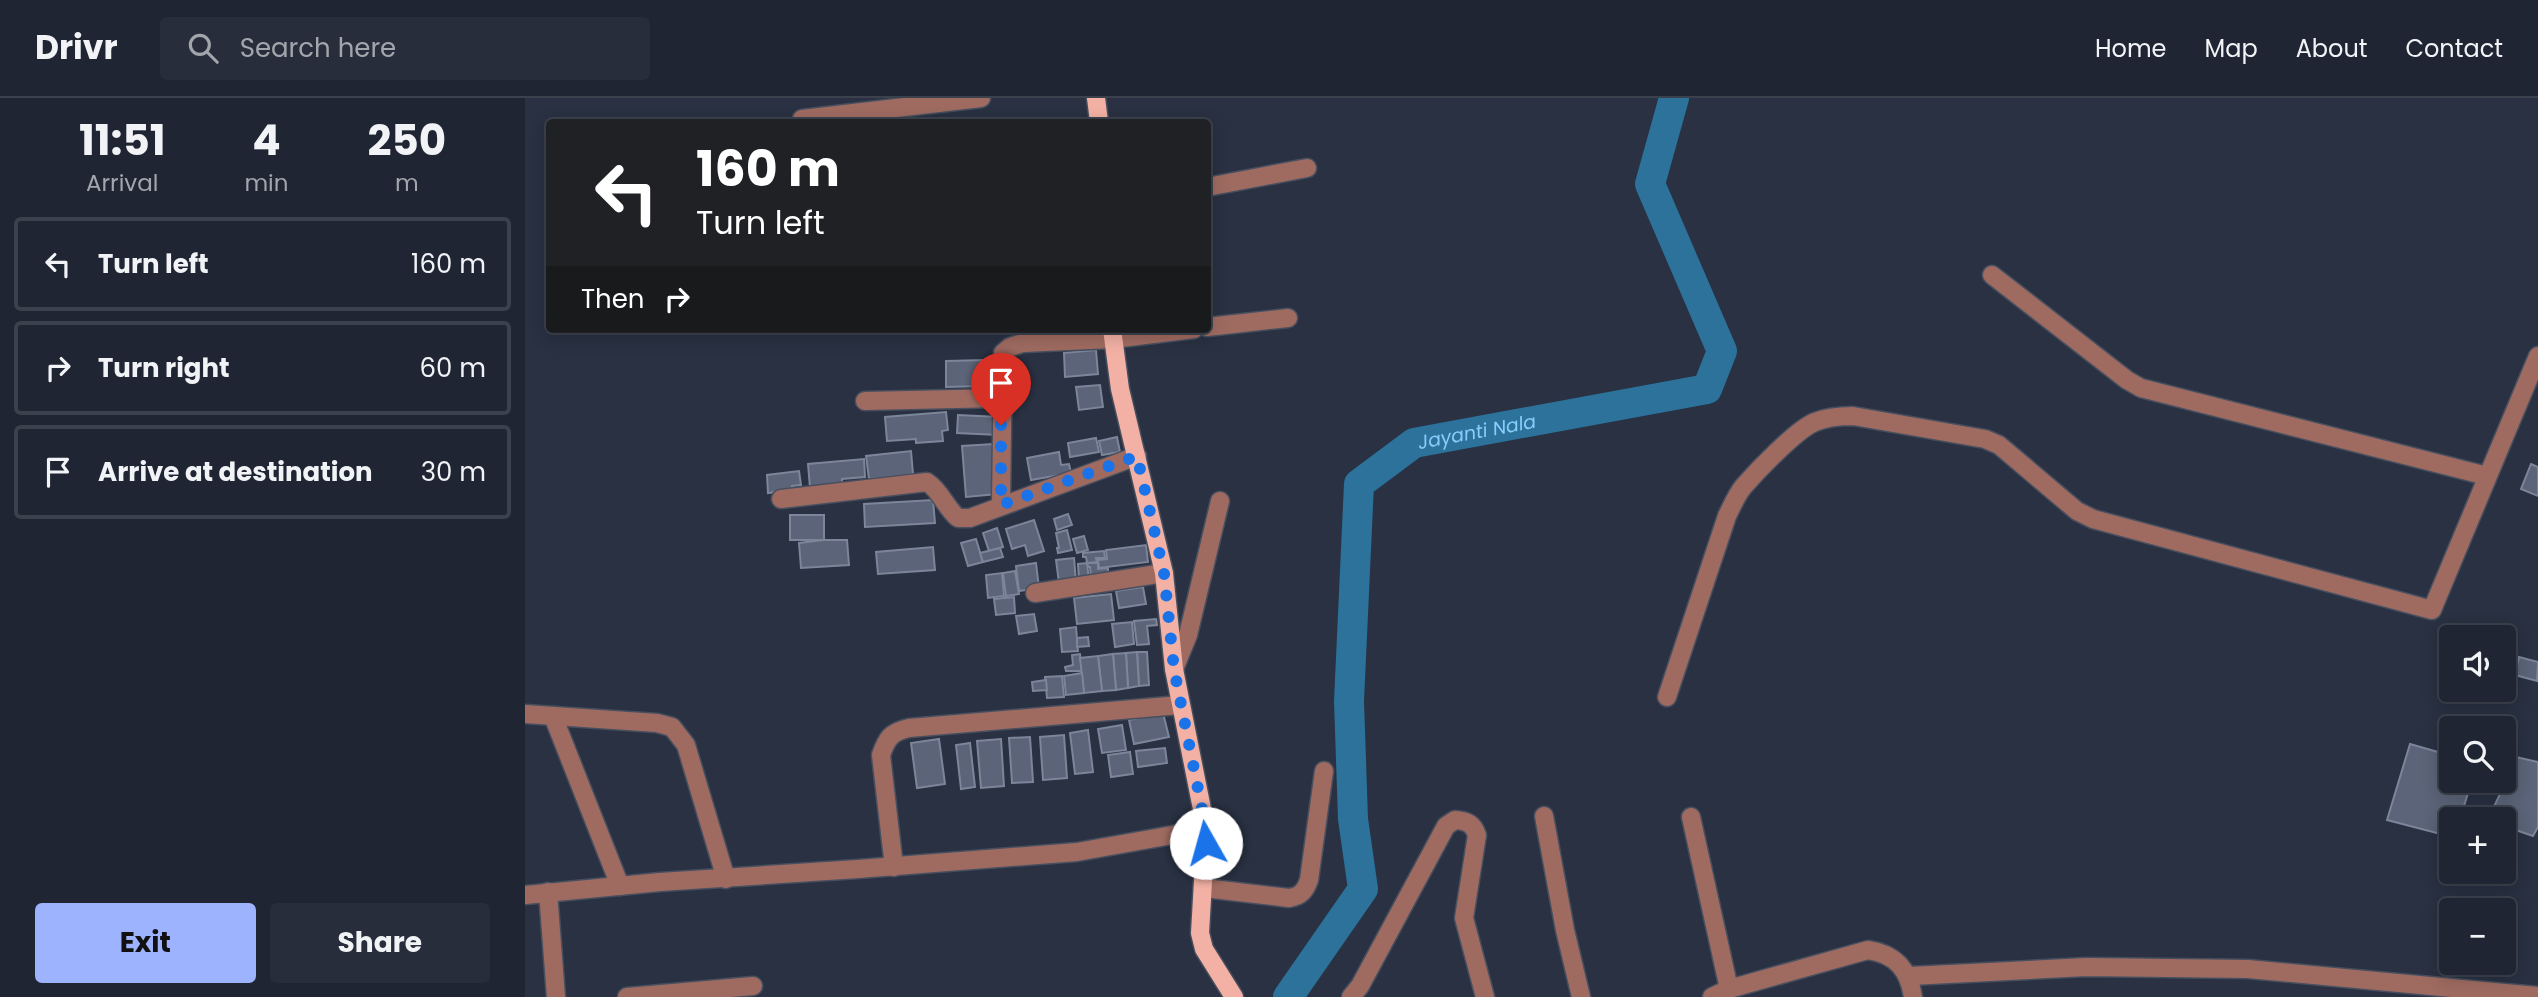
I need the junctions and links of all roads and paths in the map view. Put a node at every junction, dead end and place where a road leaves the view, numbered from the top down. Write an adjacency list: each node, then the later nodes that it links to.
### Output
1 (981, 98): 3 (street)
2 (1096, 98): 4 (main road)
3 (802, 119)
4 (1099, 119)
5 (1307, 168): 6 (street)
6 (1211, 186)
7 (1992, 275): 15 (street)
8 (1288, 318): 9 (street)
9 (1211, 327)
10 (1112, 334): 12 (street); 14 (main road)
11 (2538, 356): 15 (street)
12 (1001, 398): 13 (street); 18 (street)
13 (865, 401)
14 (1137, 456): 18 (street); 19 (main road)
15 (2487, 476): 22 (street)
16 (781, 499): 18 (street)
17 (1220, 501): 21 (street)
18 (1001, 505)
19 (1164, 573): 20 (street); 21 (main road)
20 (1035, 593)
21 (1174, 669): 23 (main road)
22 (1667, 697)
23 (1180, 705): 29 (main road); 30 (street)
24 (525, 714): 25 (street)
25 (553, 716): 31 (street); 32 (street)
26 (1324, 771): 33 (street)
27 (1544, 816): 45 (street)
28 (1691, 817): 38 (street)
29 (1206, 829): 30 (street); 33 (main road)
30 (894, 867): 31 (street)
31 (726, 879): 32 (street)
32 (621, 886): 34 (street)
33 (1205, 888): 39 (main road)
34 (548, 892): 35 (street); 42 (street)
35 (525, 895)
36 (1910, 976): 38 (street); 41 (street); 47 (street)
37 (753, 986): 43 (street)
38 (1729, 989): 46 (street)
39 (1231, 992)
40 (1353, 996): 44 (street)
41 (2538, 996)
42 (556, 997)
43 (627, 997)
44 (1485, 997)
45 (1581, 997)
46 (1712, 997)
47 (1913, 997)

